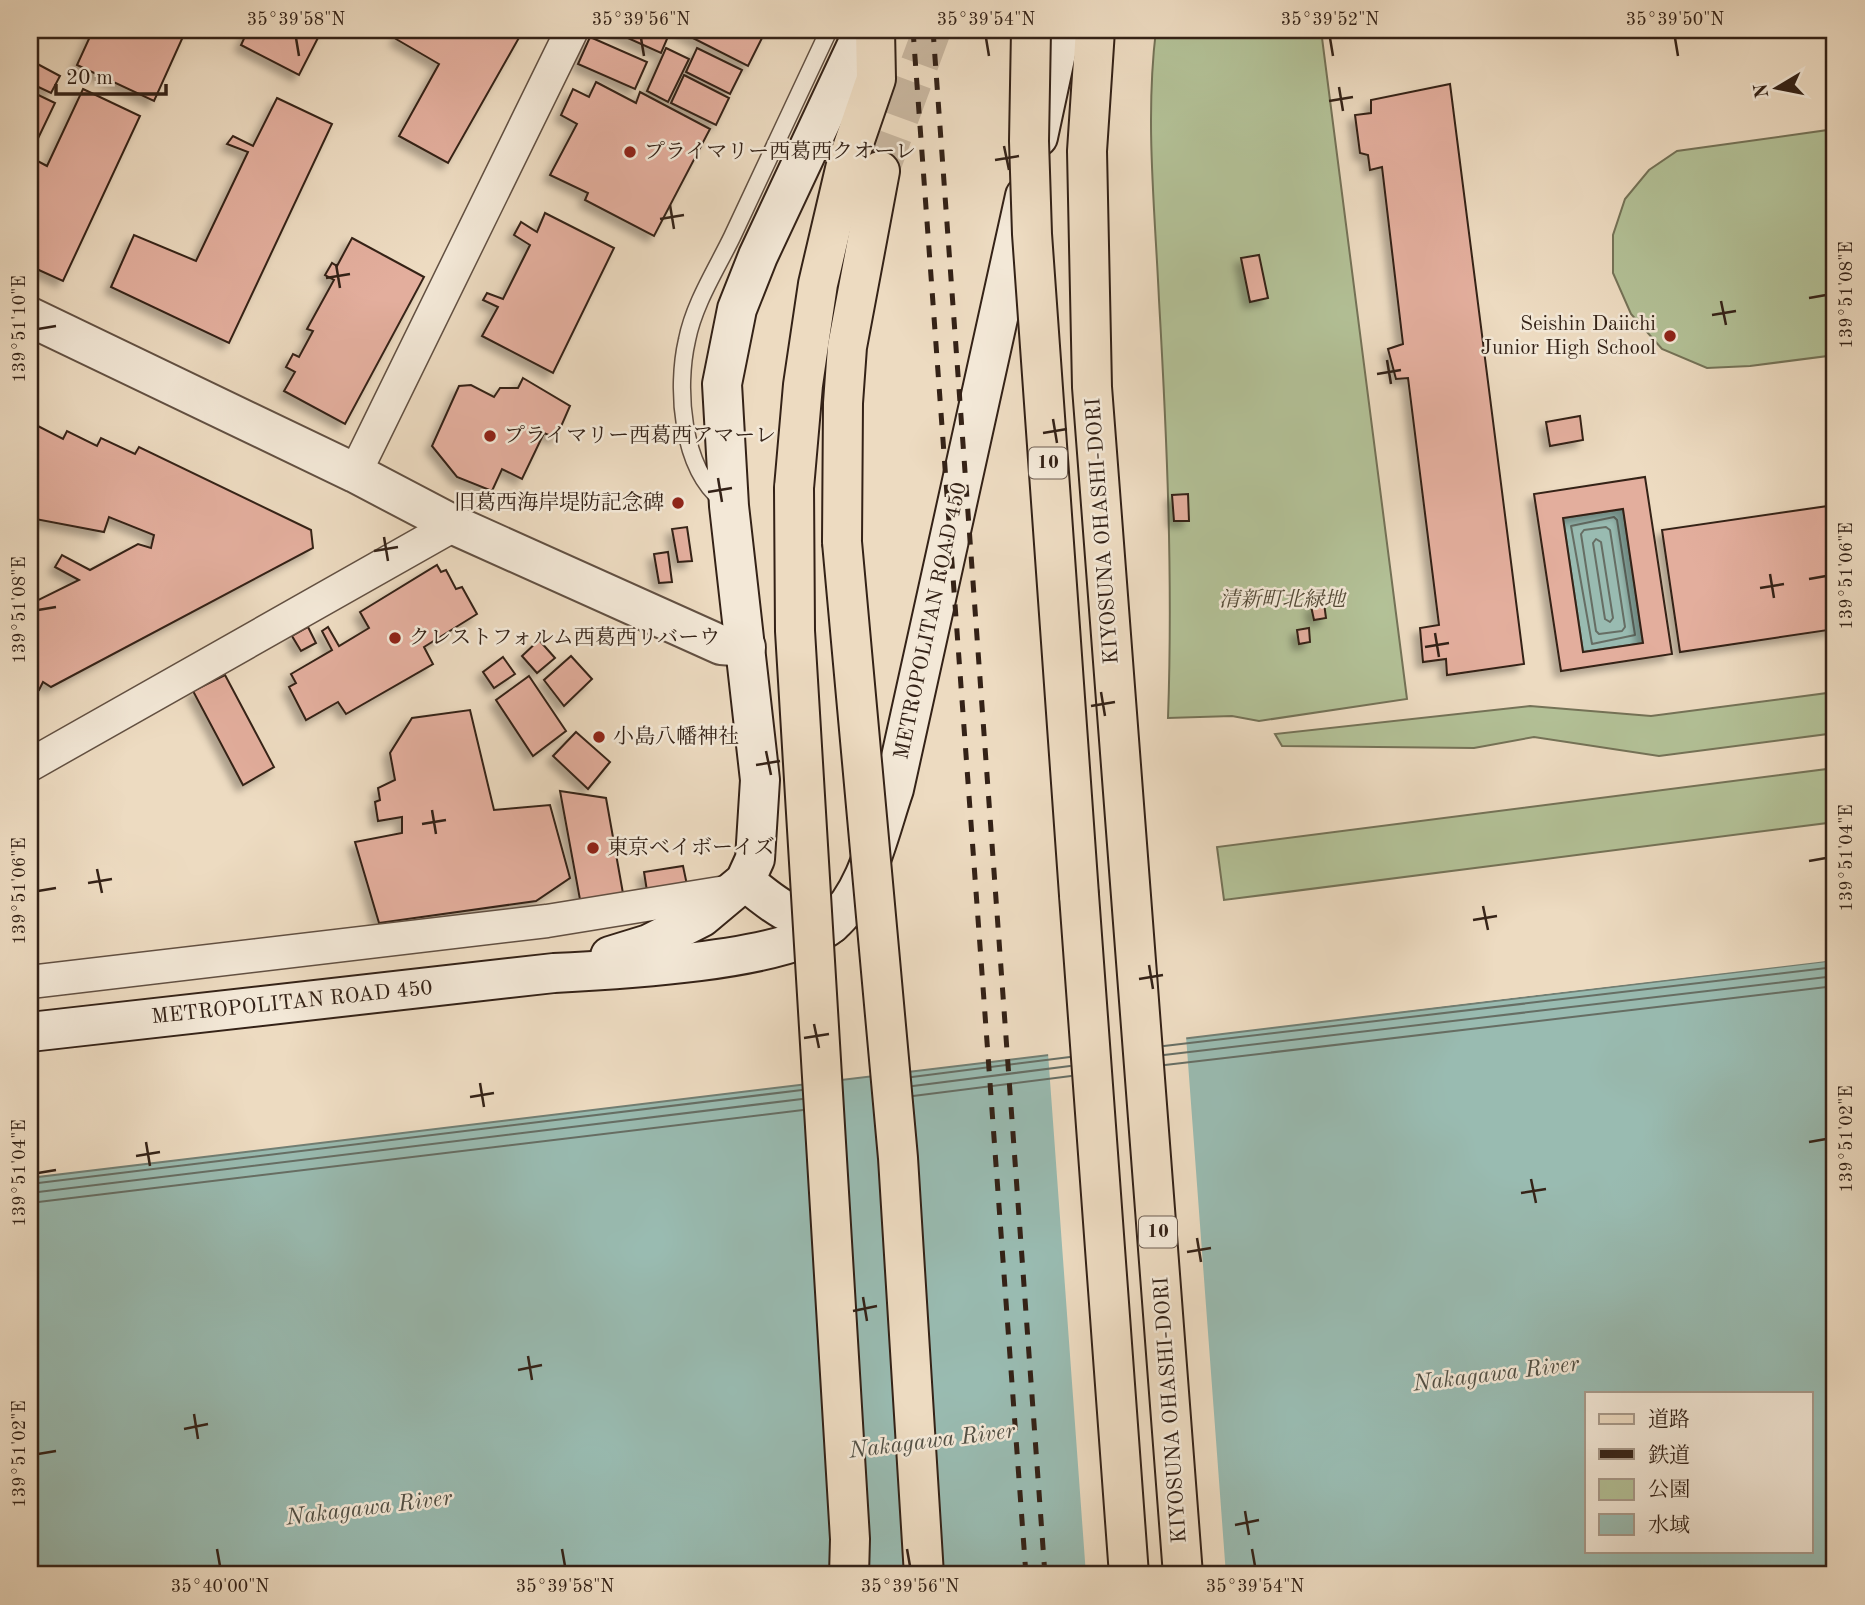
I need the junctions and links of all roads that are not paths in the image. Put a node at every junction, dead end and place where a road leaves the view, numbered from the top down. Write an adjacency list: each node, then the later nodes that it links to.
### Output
1 (572, 30): 10 (street)
2 (829, 30): 11 (lane)
3 (864, 30): 11 (main road)
4 (875, 30): 20 (main road, bridge)
5 (1031, 30): 22 (main road, 10, bridge)
6 (1061, 30): 16 (main road, METROPOLITAN ROAD 450)
7 (1095, 30): 23 (main road, KIYOSUNA OHASHI-DORI / 10)
8 (880, 170): 21 (main road, bridge)
9 (30, 317): 10 (main road)
10 (355, 473): 12 (main road)
11 (729, 506): 13 (main road)
12 (454, 525): 13 (main road); 14 (street)
13 (747, 647): 15 (main road)
14 (30, 765)
15 (738, 886): 16 (main road); 17 (main road, METROPOLITAN ROAD 450); 18 (street)
16 (831, 924): 17 (main road, METROPOLITAN ROAD 450)
17 (554, 973): 19 (main road, METROPOLITAN ROAD 450)
18 (30, 982)
19 (30, 1032)
20 (849, 1575)
21 (924, 1575)
22 (1129, 1575)
23 (1183, 1575)

